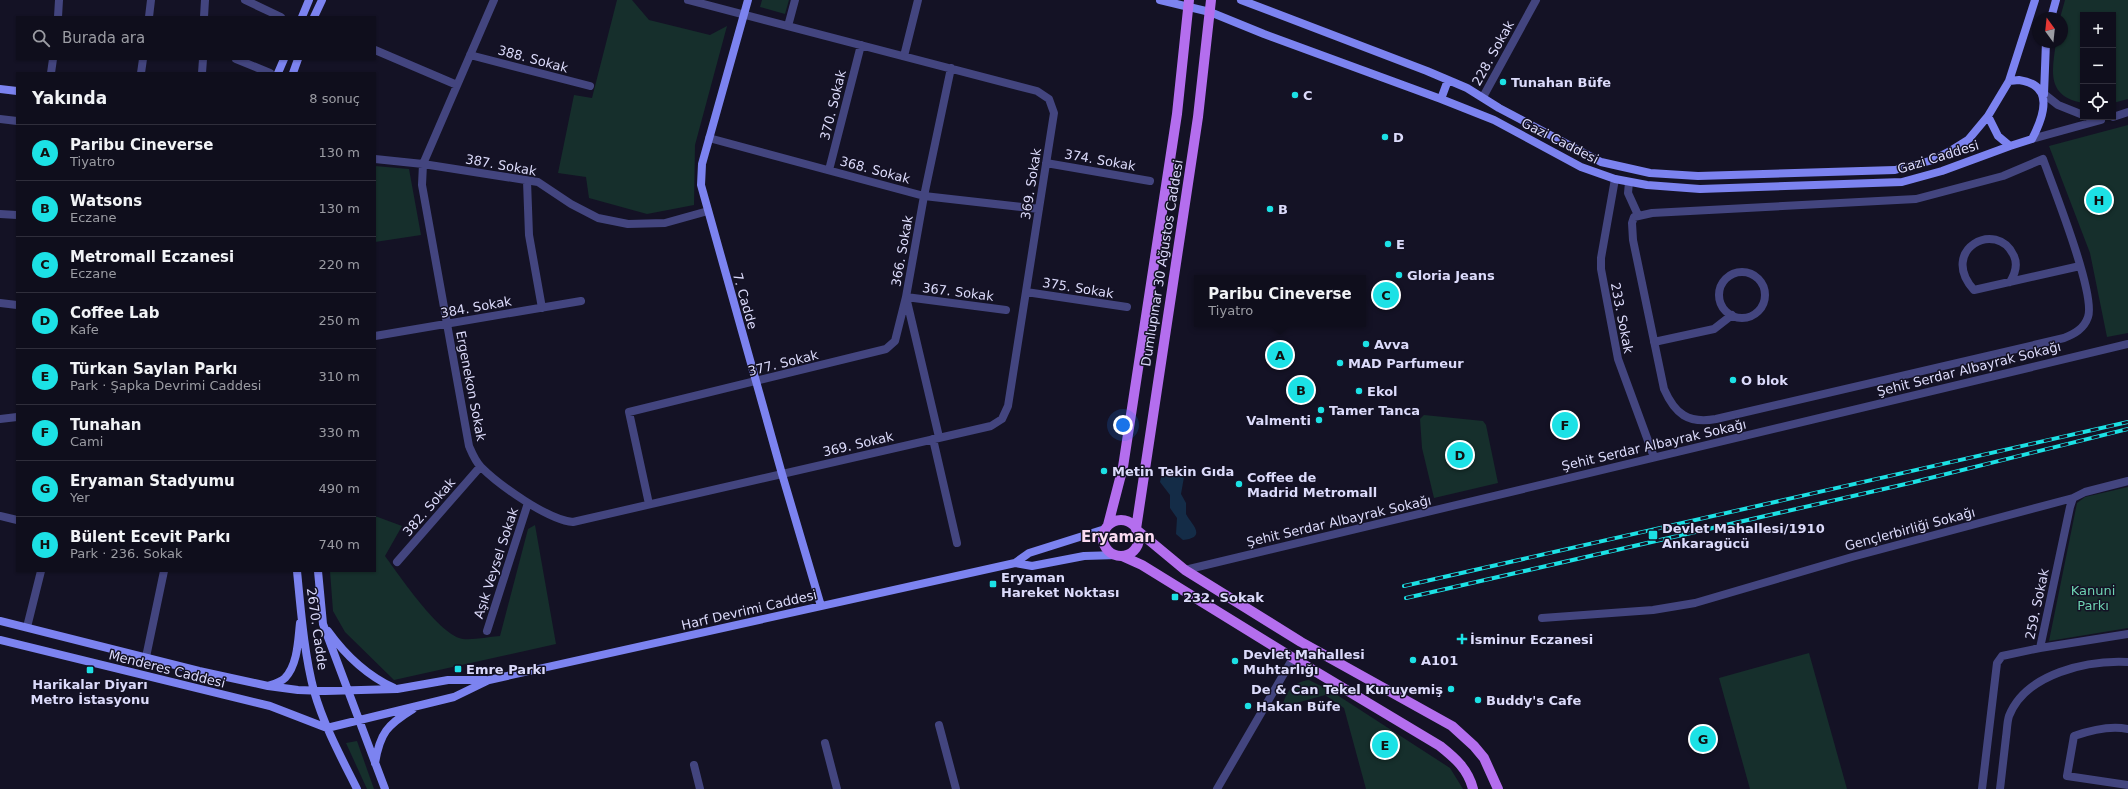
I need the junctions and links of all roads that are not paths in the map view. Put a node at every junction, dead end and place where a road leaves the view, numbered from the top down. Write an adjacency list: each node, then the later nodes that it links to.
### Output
1 (60, 0): 22 (street)
2 (151, 0): 23 (street)
3 (205, 0): 24 (street)
4 (245, 0): 25 (street)
5 (309, 0): 26 (main road)
6 (322, 0): 27 (main road)
7 (494, 0): 32 (street, Ergenekon Sokak)
8 (688, 0): 21 (street, 369. Sokak)
9 (748, 0): 21 (main road, 7. Cadde)
10 (795, 0): 28 (street)
11 (918, 0): 33 (street)
12 (1160, 0): 18 (main road, Gazi Caddesi)
13 (1211, 0): 19 (main road, Dumlupınar 30 Ağustos Caddesi)
14 (1241, 0): 47 (main road, Gazi Caddesi)
15 (1536, 0): 54 (street, 228. Sokak)
16 (2035, 0): 48 (main road)
17 (2056, 0): 20 (main road)
18 (1189, 4): 19 (main road, Gazi Caddesi); 109 (main road, Dumlupınar 30 Ağustos Caddesi)
19 (1210, 12): 55 (main road, Gazi Caddesi); 110 (main road, Dumlupınar 30 Ağustos Caddesi)
20 (2052, 12)
21 (744, 15): 28 (street, 369. Sokak); 63 (main road, 7. Cadde)
22 (58, 16)
23 (149, 16)
24 (204, 16)
25 (279, 16)
26 (302, 16)
27 (314, 16)
28 (788, 26): 29 (street, 369. Sokak)
29 (861, 45): 33 (street, 369. Sokak); 69 (street, 370. Sokak)
30 (2046, 48): 53 (main road)
31 (376, 50): 49 (street)
32 (470, 55): 49 (street, Ergenekon Sokak); 50 (street, 388. Sokak)
33 (904, 56): 40 (street, 369. Sokak)
34 (53, 60): 41 (street)
35 (143, 60): 42 (street)
36 (203, 60): 43 (street)
37 (238, 60): 44 (street)
38 (284, 60): 45 (main road)
39 (298, 60): 46 (main road)
40 (951, 68): 67 (street, 369. Sokak); 75 (street, 366. Sokak)
41 (51, 72)
42 (141, 72)
43 (202, 72)
44 (268, 72)
45 (278, 72)
46 (293, 72)
47 (1448, 80): 54 (main road, Gazi Caddesi); 55 (main road)
48 (2009, 81): 53 (main road); 58 (main road)
49 (457, 85): 68 (street, Ergenekon Sokak)
50 (590, 86)
51 (0, 89): 52 (main road)
52 (16, 91)
53 (2044, 94): 57 (street); 64 (main road)
54 (1483, 97): 70 (main road, Gazi Caddesi)
55 (1441, 99): 71 (main road, Gazi Caddesi)
56 (2128, 112): 59 (street)
57 (2080, 114)
58 (1988, 116): 65 (main road); 70 (main road, Gazi Caddesi)
59 (2116, 116)
60 (0, 119): 62 (street)
61 (2102, 120): 64 (street)
62 (16, 121)
63 (709, 138): 69 (street, 368. Sokak); 77 (main road, 7. Cadde)
64 (2032, 139): 65 (main road)
65 (2010, 146): 74 (main road, Gazi Caddesi)
66 (376, 159): 68 (street, 387. Sokak)
67 (1046, 163): 73 (street, 374. Sokak); 76 (street, 369. Sokak)
68 (423, 164): 72 (street, 387. Sokak); 92 (street, Ergenekon Sokak)
69 (829, 170): 75 (street, 368. Sokak)
70 (1632, 170): 74 (main road)
71 (1614, 179): 74 (main road, Gazi Caddesi); 100 (street, 233. Sokak)
72 (527, 181): 77 (street, 387. Sokak); 88 (street)
73 (1150, 181)
74 (1629, 182): 79 (street)
75 (924, 196): 76 (street, 368. Sokak); 84 (street, 366. Sokak)
76 (1039, 209): 83 (street, 369. Sokak)
77 (708, 211): 96 (main road, 7. Cadde)
78 (0, 214): 80 (street)
79 (1638, 215): 81 (street); 94 (street)
80 (16, 216)
81 (2080, 266): 82 (street); 94 (street)
82 (2010, 282): 82 (street)
83 (1026, 292): 89 (street, 375. Sokak); 99 (street, 369. Sokak)
84 (906, 297): 90 (street, 367. Sokak); 96 (street, 377. Sokak); 99 (street, 366. Sokak)
85 (581, 301): 88 (street, 384. Sokak)
86 (0, 303): 87 (street)
87 (16, 305)
88 (542, 308): 92 (street, 384. Sokak)
89 (1126, 308)
90 (1006, 310)
91 (1732, 315): 91 (street); 94 (street)
92 (447, 324): 93 (street, 384. Sokak); 101 (street, Ergenekon Sokak)
93 (376, 336)
94 (1654, 342)
95 (2128, 344): 100 (street, Şehit Serdar Albayrak Sokağı)
96 (756, 382): 102 (main road, 7. Cadde); 106 (street, 377. Sokak)
97 (16, 417): 98 (street)
98 (0, 419)
99 (936, 438): 102 (street, 369. Sokak); 111 (street, 366. Sokak)
100 (1654, 457): 115 (street, Şehit Serdar Albayrak Sokağı)
101 (480, 467): 105 (street, Ergenekon Sokak); 113 (street, 382. Sokak)
102 (782, 474): 106 (street, Ergenekon Sokak); 120 (main road, 7. Cadde)
103 (2128, 481): 104 (street)
104 (2073, 498): 122 (street, Gençlerbirliği Sokağı); 130 (street, 259. Sokak)
105 (528, 503): 106 (street, Ergenekon Sokak); 126 (street, Aşık Veysel Sokak)
106 (649, 504)
107 (0, 516): 108 (street)
108 (16, 520)
109 (1107, 527): 110 (main road); 112 (main road); 114 (main road, Harf Devrimi Caddesi)
110 (1137, 530): 112 (main road); 115 (main road)
111 (957, 543)
112 (1120, 556): 114 (main road, Harf Devrimi Caddesi); 132 (main road)
113 (396, 562)
114 (1015, 563): 120 (main road, Harf Devrimi Caddesi)
115 (1185, 570): 129 (main road)
116 (41, 572): 125 (street)
117 (164, 572): 131 (street)
118 (297, 572): 121 (main road, 2670. Cadde)
119 (318, 572): 124 (main road, 2670. Cadde)
120 (821, 606): 134 (main road, Harf Devrimi Caddesi)
121 (301, 612): 135 (main road); 138 (main road, 2670. Cadde)
122 (1542, 618)
123 (0, 621): 125 (main road, Menderes Caddesi)
124 (323, 624): 136 (main road); 137 (main road, 2670. Cadde)
125 (27, 627): 131 (main road, Menderes Caddesi)
126 (487, 631)
127 (2128, 634): 130 (street)
128 (0, 640): 142 (main road, Menderes Caddesi)
129 (1301, 642): 132 (main road); 155 (main road)
130 (2040, 648): 156 (street, 259. Sokak)
131 (146, 657): 135 (main road, Menderes Caddesi)
132 (1293, 658): 153 (street); 154 (main road)
133 (2128, 662): 157 (street)
134 (489, 680): 136 (main road, Harf Devrimi Caddesi); 139 (main road, Harf Devrimi Caddesi)
135 (268, 686): 138 (main road, Menderes Caddesi)
136 (397, 689): 137 (main road, Harf Devrimi Caddesi)
137 (348, 690): 138 (main road, Harf Devrimi Caddesi); 140 (main road, 2670. Cadde)
138 (314, 691): 142 (main road, 2670. Cadde)
139 (421, 705): 140 (main road, Harf Devrimi Caddesi); 145 (main road)
140 (359, 720): 142 (main road, Harf Devrimi Caddesi); 145 (main road, 2670. Cadde)
141 (939, 725): 152 (street)
142 (327, 728): 148 (main road, 2670. Cadde)
143 (2128, 729): 147 (street)
144 (825, 743): 151 (street)
145 (374, 764): 149 (main road, 2670. Cadde)
146 (694, 765): 150 (street)
147 (2128, 785)
148 (357, 789)
149 (385, 789)
150 (700, 789)
151 (837, 789)
152 (956, 789)
153 (1217, 789)
154 (1473, 789)
155 (1498, 789)
156 (1982, 789)
157 (2000, 789)

